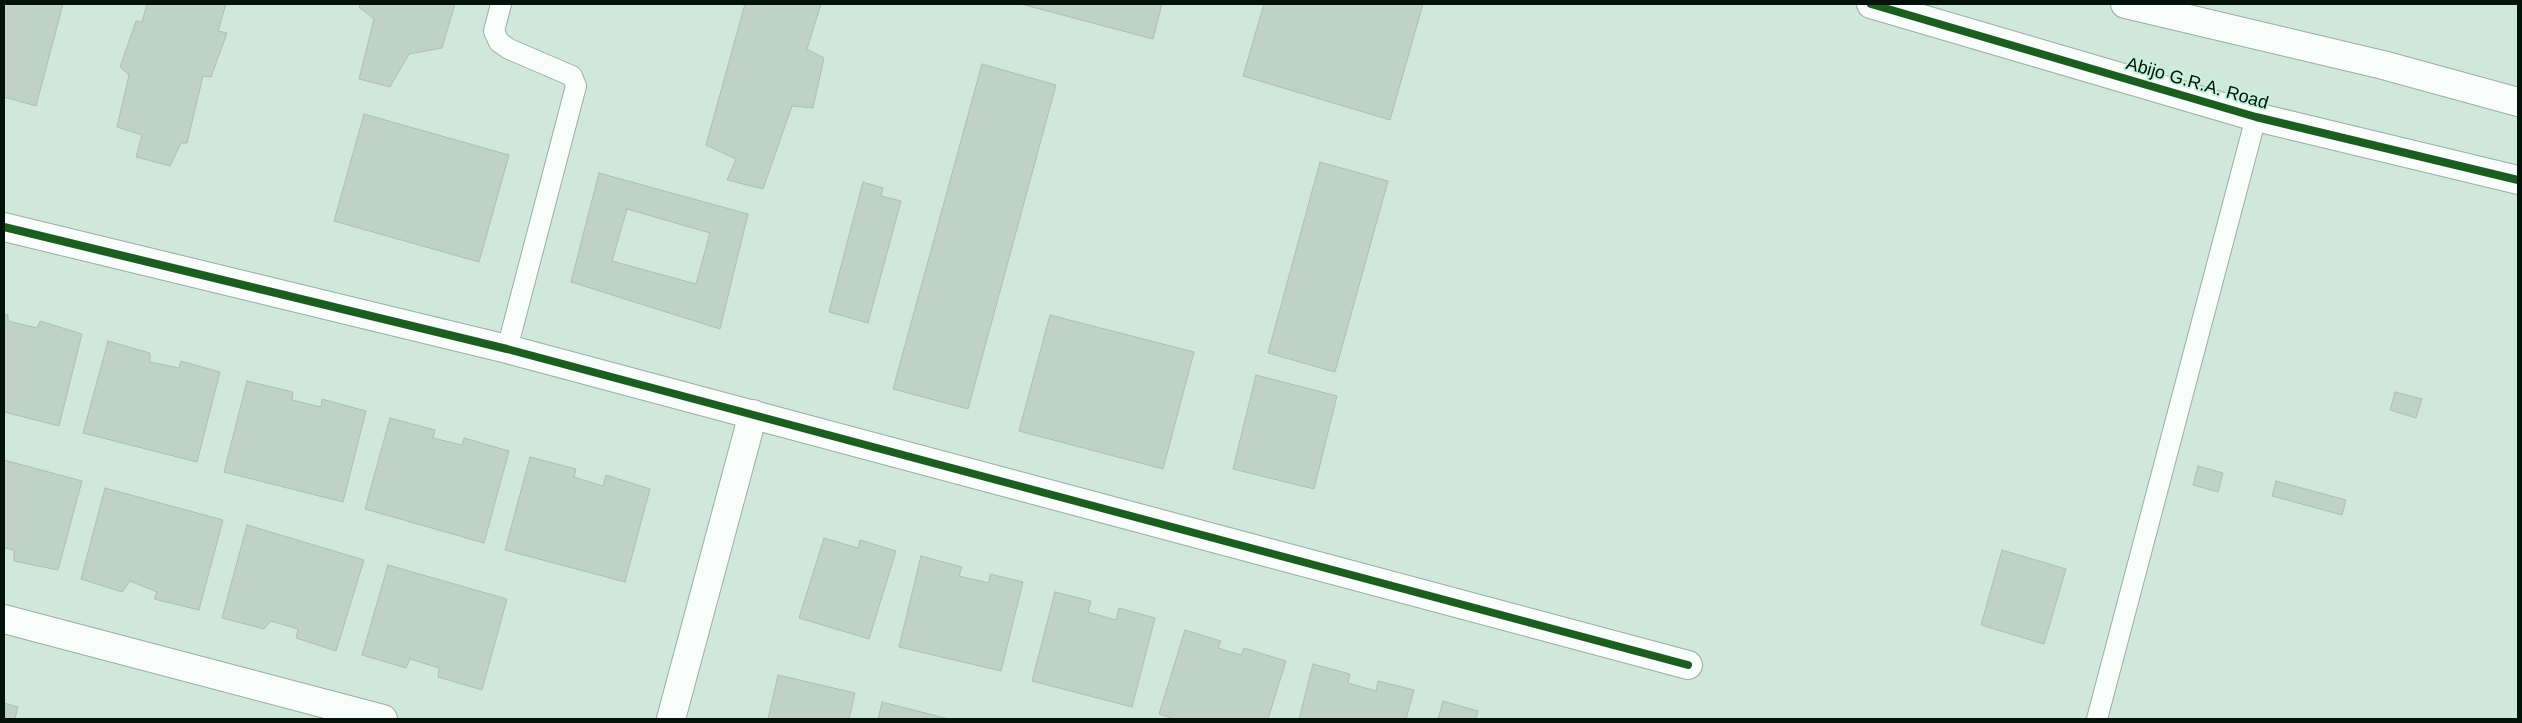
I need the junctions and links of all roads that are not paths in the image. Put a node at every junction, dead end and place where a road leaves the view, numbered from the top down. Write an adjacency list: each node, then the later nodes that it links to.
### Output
1 (501, 4): 8 (lane)
2 (1871, 4): 5 (street, Abijo G.R.A. Road)
3 (2125, 4): 4 (street)
4 (2518, 102)
5 (2256, 117): 6 (street, Abijo G.R.A. Road); 14 (lane)
6 (2518, 180)
7 (4, 227): 8 (street)
8 (507, 349): 9 (street)
9 (753, 414): 11 (street); 13 (street)
10 (4, 619): 12 (street)
11 (1688, 665)
12 (383, 719)
13 (672, 719)
14 (2097, 719)

